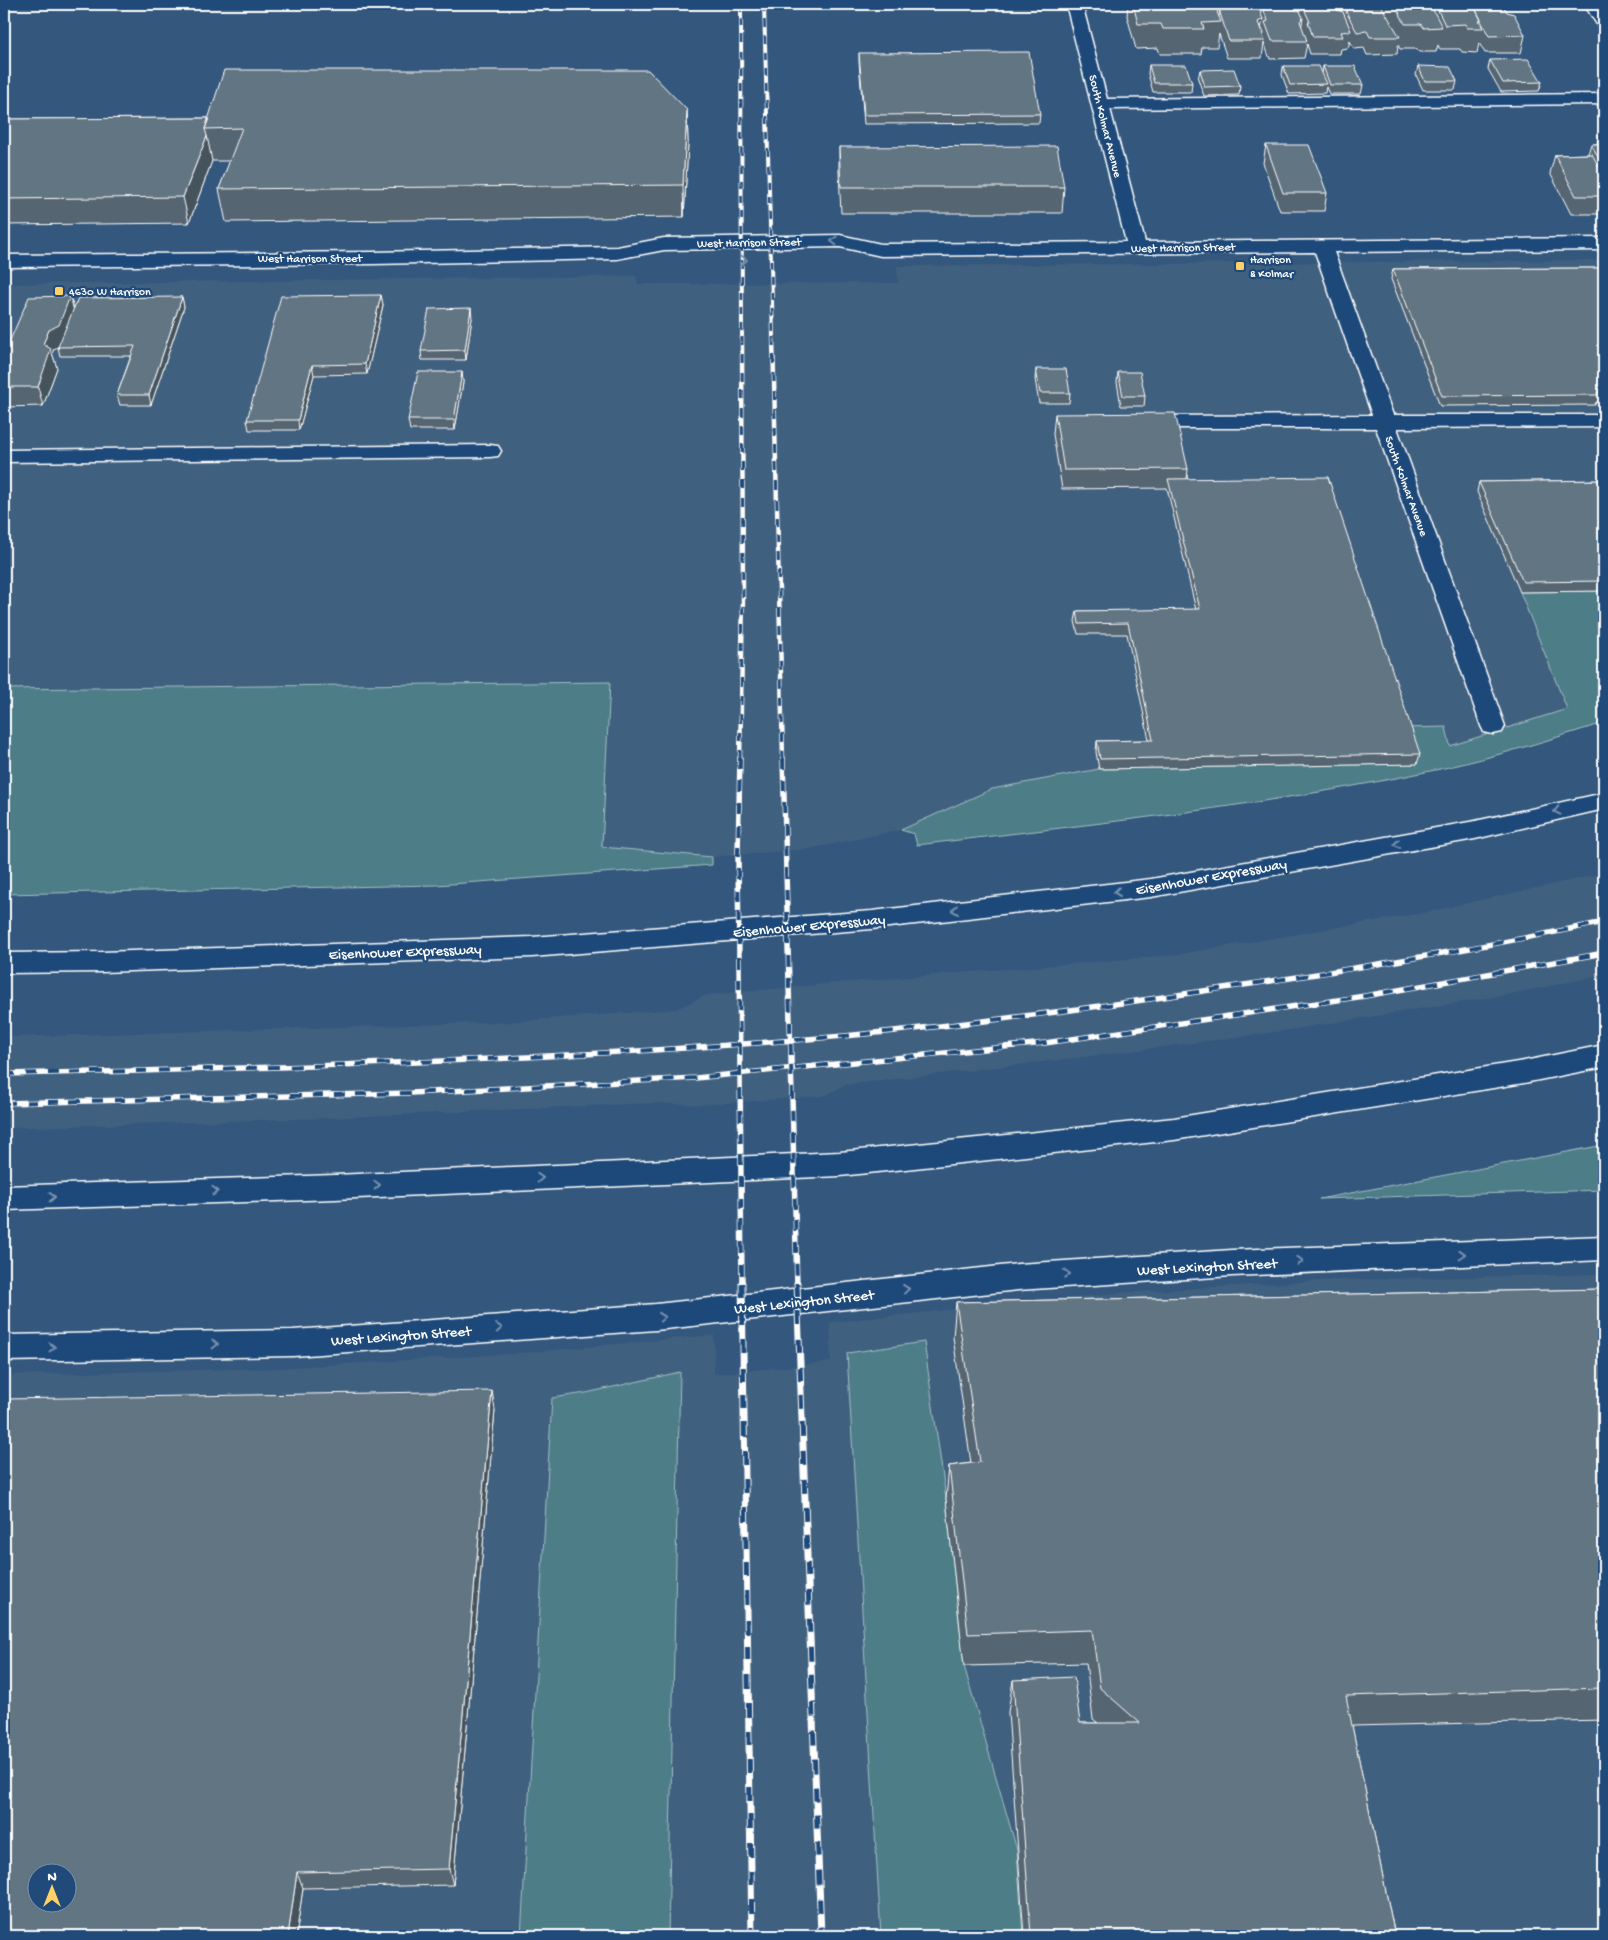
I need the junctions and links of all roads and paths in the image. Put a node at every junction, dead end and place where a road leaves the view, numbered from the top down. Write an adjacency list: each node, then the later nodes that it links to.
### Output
1 (1074, 4): 5 (main road, South Kolmar Avenue)
2 (1592, 4): 3 (main road)
3 (1604, 24)
4 (1604, 99): 5 (main road)
5 (1100, 104): 8 (main road, South Kolmar Avenue)
6 (1604, 244): 7 (main road, West Harrison Street)
7 (1322, 246): 8 (main road, West Harrison Street); 12 (main road, South Kolmar Avenue)
8 (1137, 248): 9 (main road, West Harrison Street)
9 (4, 260)
10 (1604, 421): 12 (main road)
11 (1119, 422): 12 (main road)
12 (1384, 422): 15 (main road, South Kolmar Avenue)
13 (490, 451): 14 (main road)
14 (4, 456)
15 (1493, 726)
16 (1604, 800): 17 (main road, Eisenhower Expressway, one-way to 17)
17 (4, 963)
18 (1604, 1056): 19 (main road, one-way to 18)
19 (4, 1198)
20 (1604, 1248): 21 (main road, West Lexington Street, one-way to 20)
21 (4, 1348)

